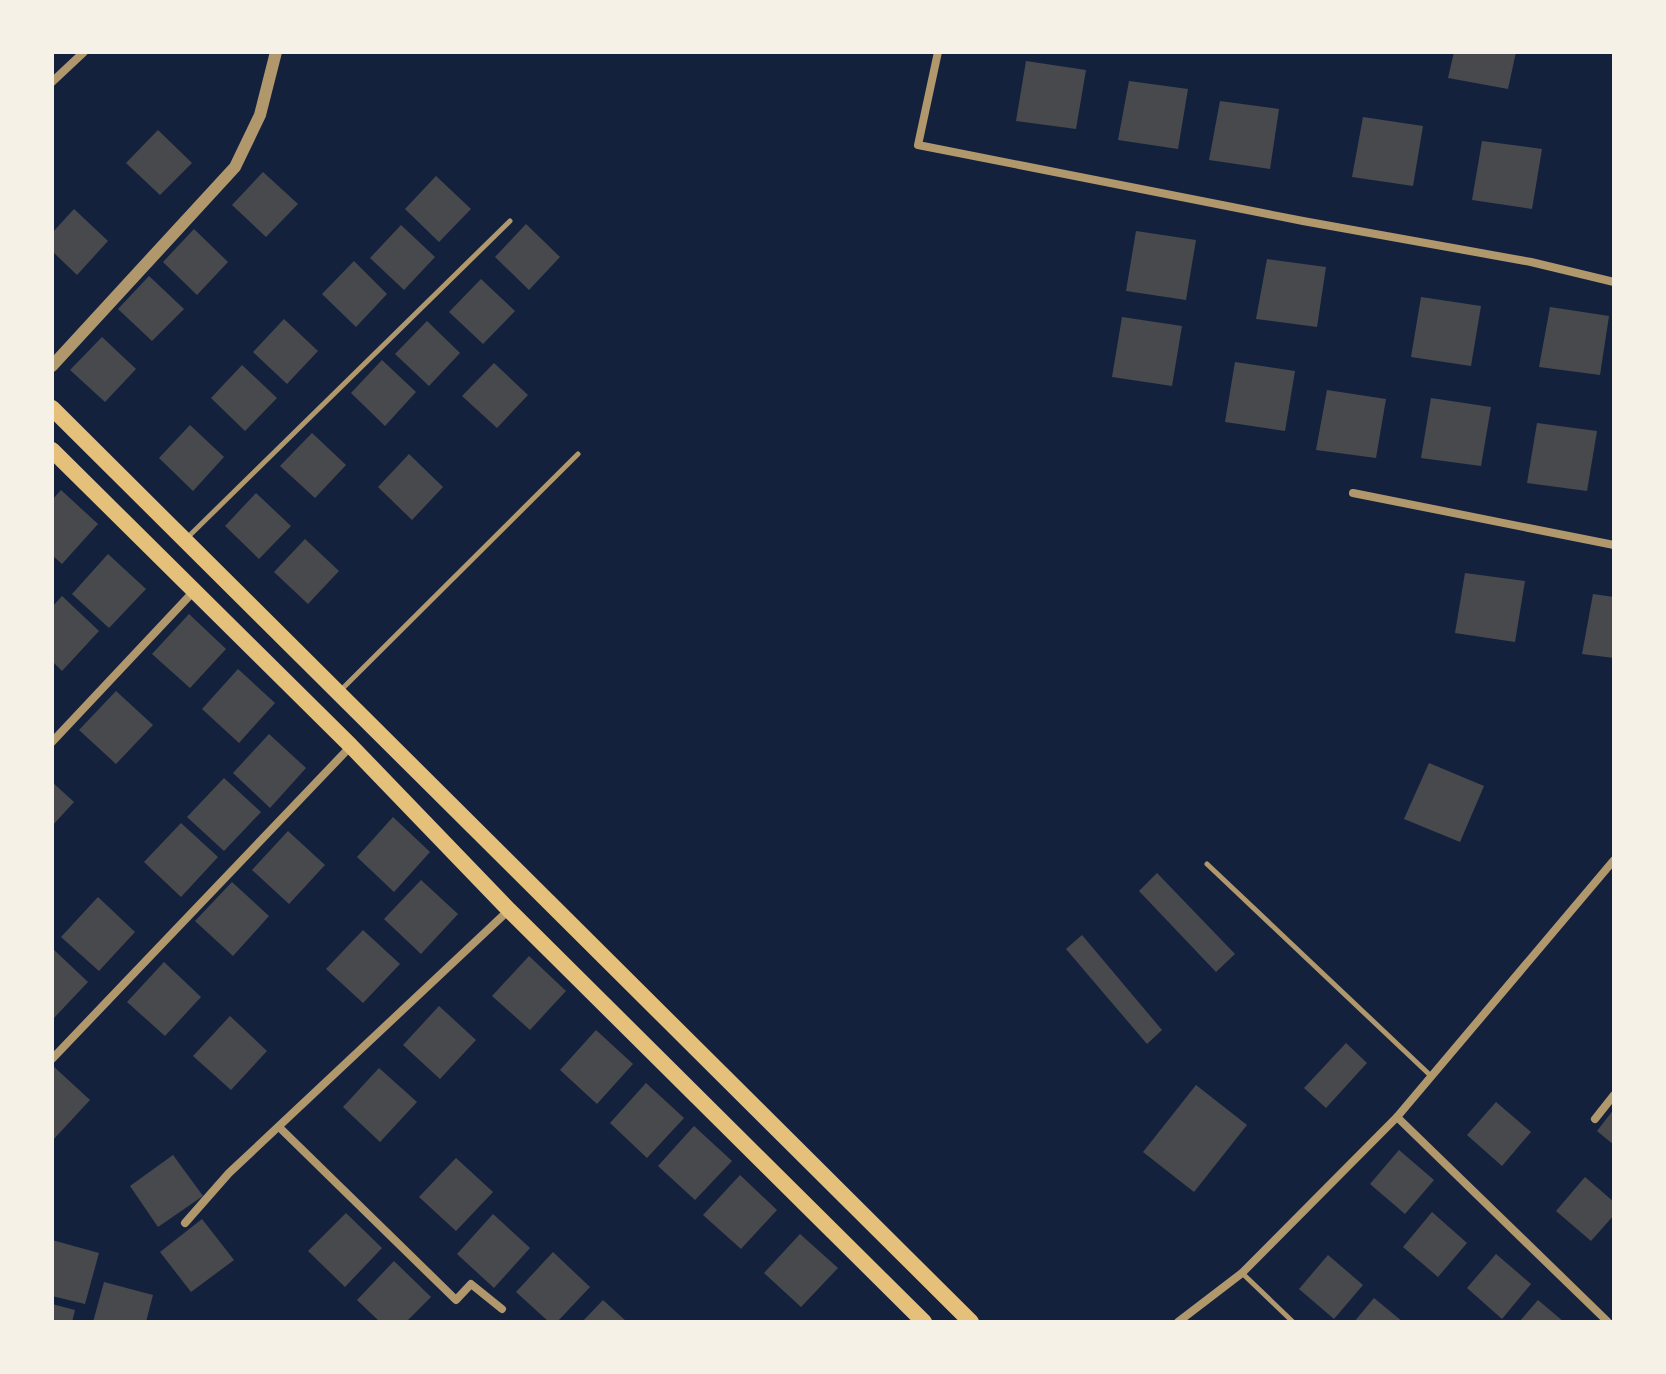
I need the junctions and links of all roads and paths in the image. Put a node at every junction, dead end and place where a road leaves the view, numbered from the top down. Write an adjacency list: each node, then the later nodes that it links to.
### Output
1 (84, 52): 4 (street)
2 (276, 52): 7 (street)
3 (938, 52): 6 (street)
4 (52, 82)
5 (510, 221): 12 (lane)
6 (1614, 282)
7 (52, 366)
8 (52, 408): 12 (highway)
9 (52, 450): 14 (highway)
10 (578, 454): 15 (lane)
11 (1353, 493): 13 (street)
12 (184, 541): 15 (highway)
13 (1614, 545)
14 (194, 591): 16 (street); 17 (highway)
15 (338, 694): 31 (highway)
16 (52, 742)
17 (351, 746): 20 (highway); 21 (street)
18 (1614, 860): 22 (street)
19 (1207, 864): 22 (lane)
20 (509, 910): 26 (street); 30 (highway)
21 (52, 1059)
22 (1432, 1076): 24 (street)
23 (1614, 1095): 25 (street)
24 (1397, 1117): 28 (street); 34 (street)
25 (1595, 1119)
26 (279, 1127): 27 (street); 29 (street)
27 (185, 1223)
28 (1242, 1273): 32 (street); 33 (lane)
29 (502, 1309)
30 (924, 1322)
31 (971, 1322)
32 (1178, 1322)
33 (1293, 1322)
34 (1608, 1322)

